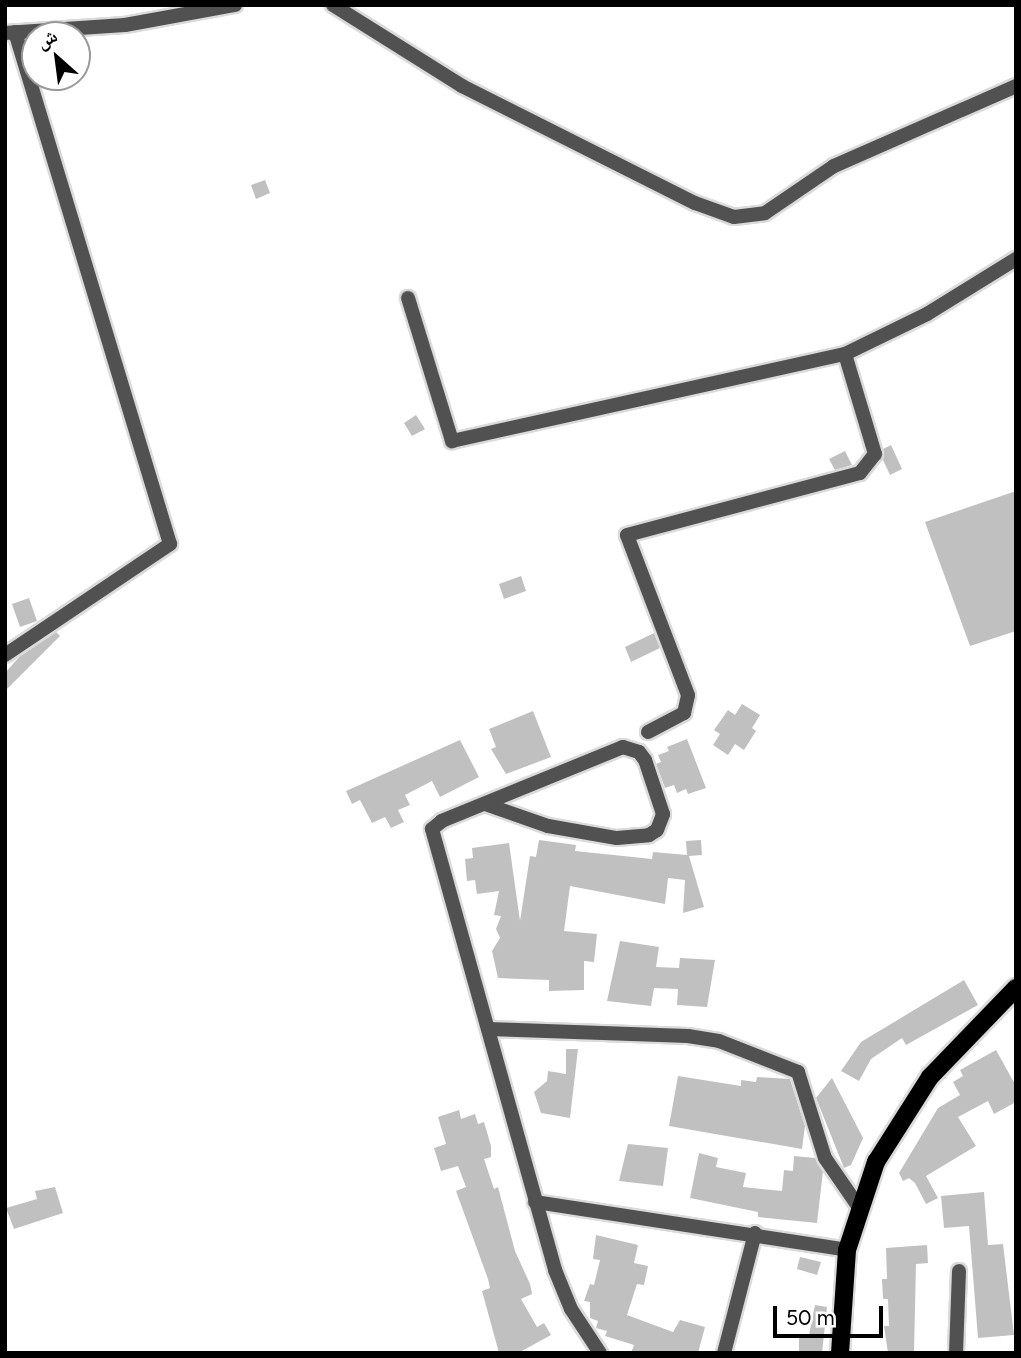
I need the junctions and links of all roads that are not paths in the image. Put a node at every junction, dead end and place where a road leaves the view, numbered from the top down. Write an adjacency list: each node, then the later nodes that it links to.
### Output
1 (236, 5): 3 (street)
2 (333, 5): 4 (street)
3 (10, 32): 8 (street)
4 (1016, 86)
5 (1016, 259): 7 (street)
6 (408, 298): 7 (street)
7 (845, 354): 9 (street)
8 (5, 655)
9 (648, 732)
10 (485, 804): 10 (street); 12 (street)
11 (1016, 988): 14 (main road)
12 (489, 1029): 13 (street); 14 (street)
13 (535, 1202): 15 (street); 18 (street)
14 (858, 1206): 16 (main road)
15 (755, 1233): 16 (street); 19 (street)
16 (847, 1250): 20 (main road)
17 (959, 1271): 21 (street)
18 (600, 1353)
19 (723, 1353)
20 (840, 1353)
21 (956, 1353)

